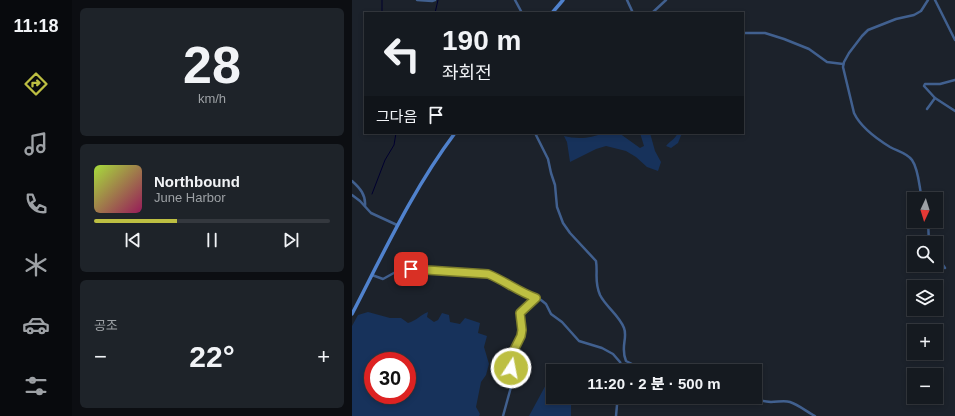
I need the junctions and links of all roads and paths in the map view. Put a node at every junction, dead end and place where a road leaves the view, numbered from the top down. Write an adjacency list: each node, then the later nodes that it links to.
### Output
1 (417, 0): 2 (street)
2 (435, 0)
3 (515, 0): 9 (street)
4 (563, 0): 10 (main road)
5 (627, 0): 11 (street)
6 (666, 0): 12 (street)
7 (928, 0): 15 (street)
8 (935, 0): 14 (street)
9 (521, 12)
10 (553, 12)
11 (633, 12)
12 (653, 12)
13 (744, 33): 15 (street)
14 (955, 40)
15 (843, 64): 23 (street)
16 (955, 80): 17 (street)
17 (935, 98): 18 (street); 19 (street)
18 (927, 109)
19 (955, 111)
20 (454, 134): 26 (main road)
21 (536, 134): 33 (street)
22 (352, 181): 25 (street)
23 (921, 192)
24 (352, 195): 25 (street)
25 (365, 207): 26 (street)
26 (398, 225): 29 (main road)
27 (943, 264): 28 (street)
28 (946, 268)
29 (372, 275): 30 (street); 31 (main road)
30 (536, 298): 32 (street); 36 (street)
31 (352, 314)
32 (621, 364)
33 (632, 364)
34 (762, 400): 38 (street)
35 (617, 404): 37 (street)
36 (503, 416)
37 (616, 416)
38 (815, 416)

